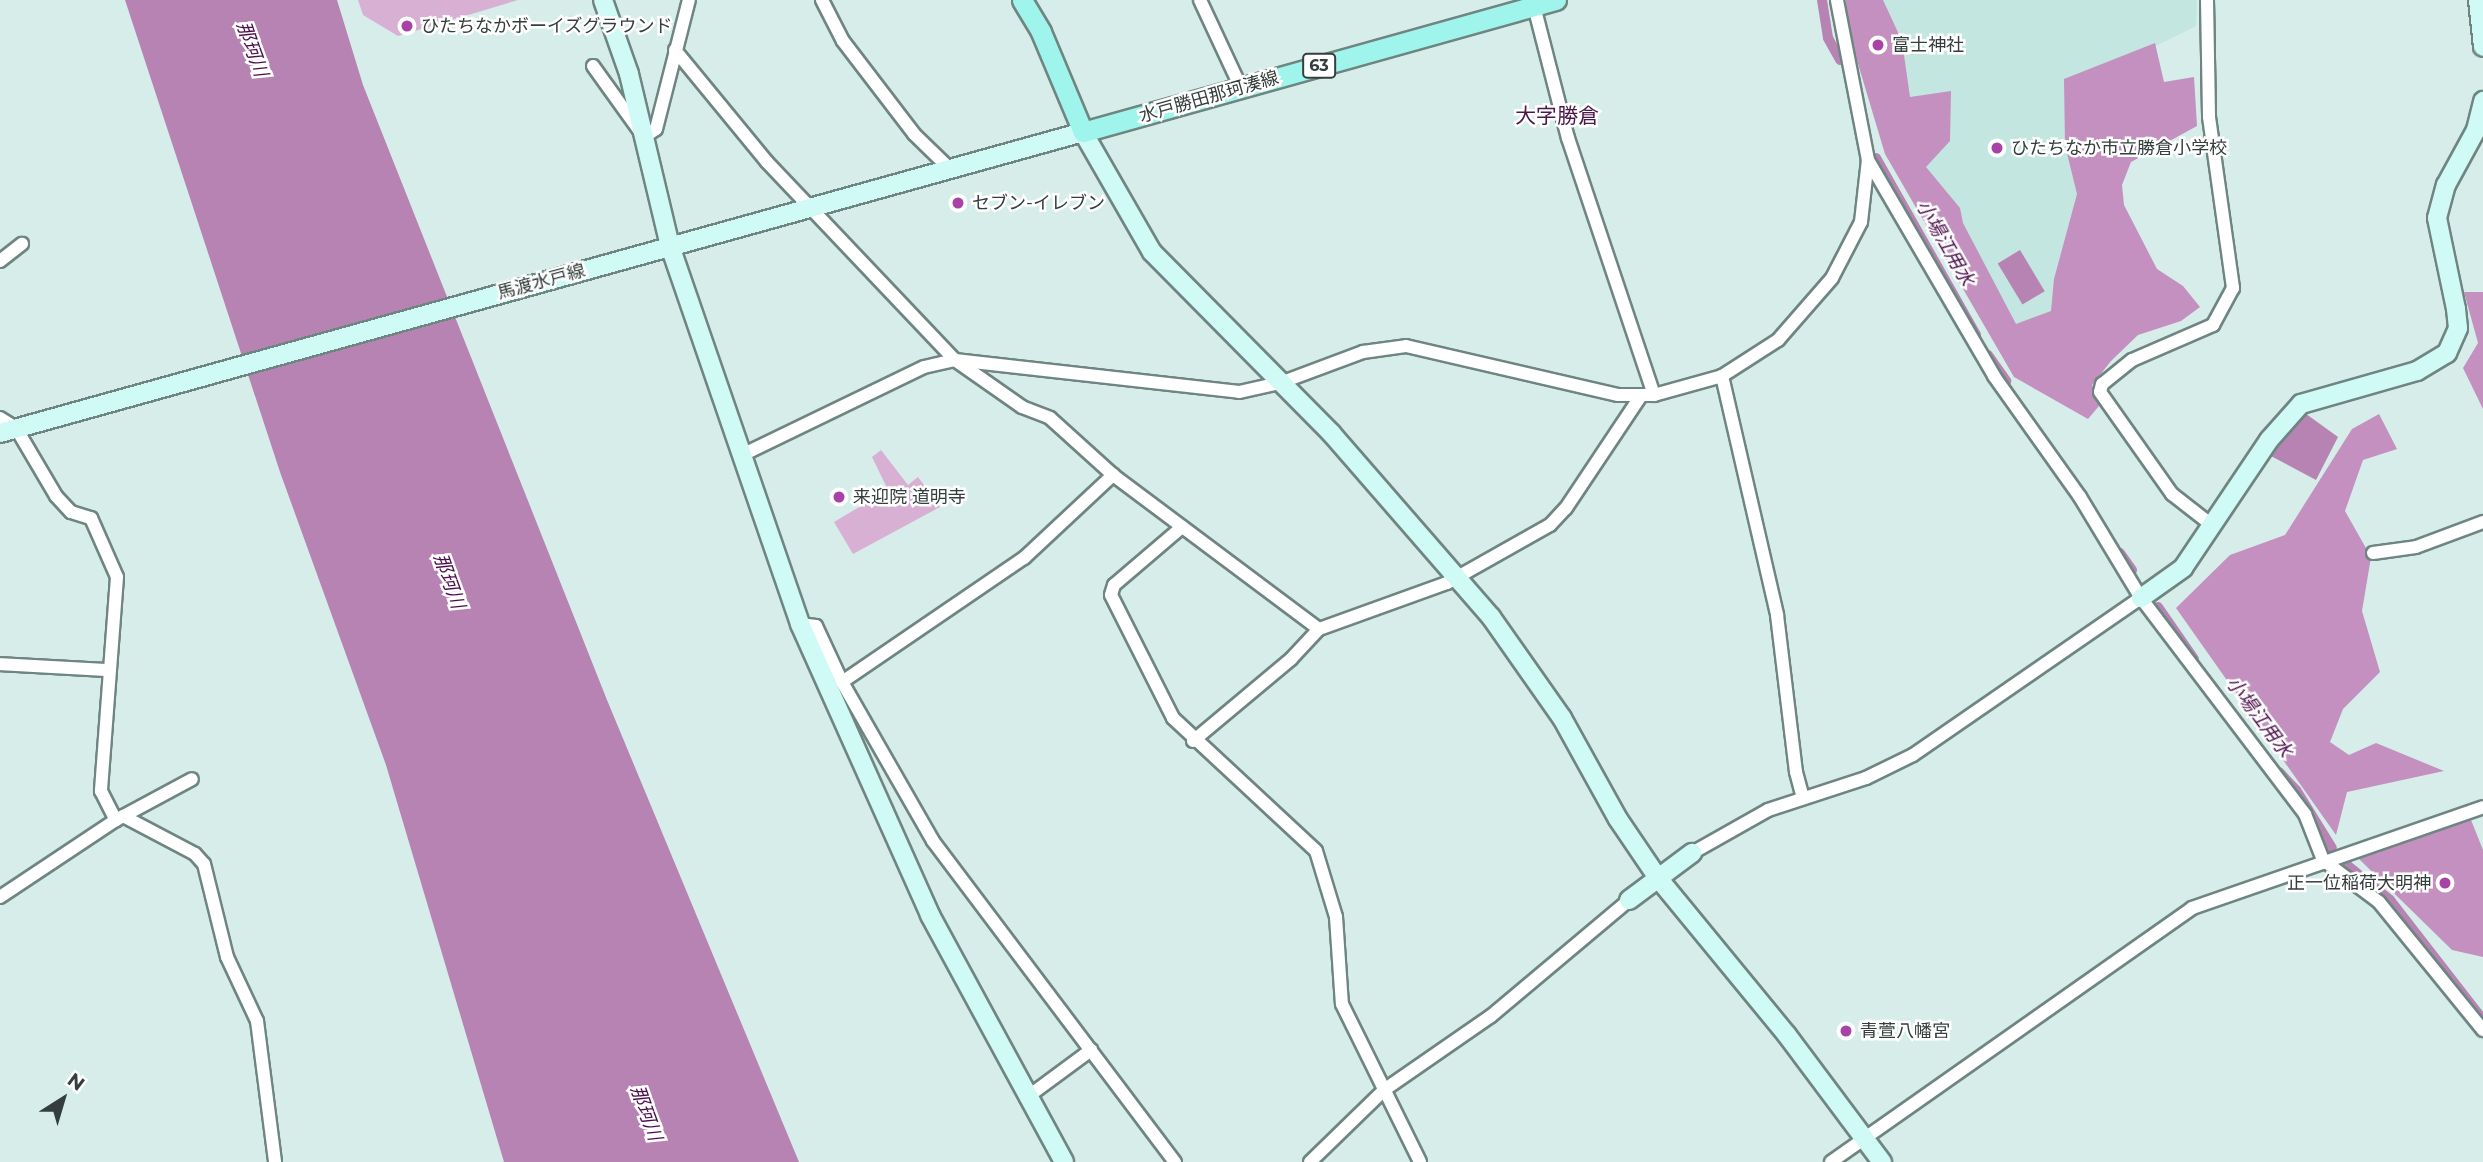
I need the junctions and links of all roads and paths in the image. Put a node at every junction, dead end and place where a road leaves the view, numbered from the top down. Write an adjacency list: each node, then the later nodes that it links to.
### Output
1 (603, 0): 17 (street)
2 (690, 0): 12 (street)
3 (821, 0): 19 (street)
4 (1022, 0): 16 (main road)
5 (1200, 0): 14 (street)
6 (1556, 0): 10 (main road, 水戸勝田那珂湊線 / 63)
7 (1837, 0): 18 (street)
8 (2207, 0): 34 (street)
9 (2478, 0): 11 (street)
10 (1534, 6): 14 (main road, 水戸勝田那珂湊線 / 63); 27 (street)
11 (2483, 47)
12 (675, 50): 17 (street); 20 (street)
13 (593, 66): 17 (street)
14 (1241, 88): 16 (main road, 水戸勝田那珂湊線 / 63)
15 (2483, 101): 34 (street)
16 (1083, 132): 19 (street, 馬渡水戸線); 26 (street)
17 (644, 137): 22 (street)
18 (1868, 160): 25 (street); 38 (street)
19 (948, 168): 20 (street, 馬渡水戸線)
20 (811, 207): 22 (street, 馬渡水戸線); 24 (street)
21 (22, 244): 23 (street)
22 (670, 246): 30 (street, 馬渡水戸線); 31 (street)
23 (0, 261)
24 (955, 360): 26 (street); 31 (street); 32 (street)
25 (1722, 376): 27 (street); 46 (street)
26 (1280, 383): 28 (street); 37 (street)
27 (1654, 395): 28 (street)
28 (1640, 397): 37 (street)
29 (0, 418): 30 (street)
30 (8, 430): 42 (street)
31 (740, 456): 39 (street)
32 (1114, 475): 35 (street); 43 (street)
33 (2483, 522): 36 (street)
34 (2213, 526): 38 (street)
35 (1182, 527): 40 (street); 44 (street)
36 (2373, 553)
37 (1457, 576): 40 (street); 51 (street)
38 (2141, 598): 46 (street); 50 (street)
39 (800, 624): 43 (street); 57 (street)
40 (1319, 629): 44 (street)
41 (0, 664): 42 (street)
42 (109, 670): 48 (street)
43 (842, 682): 55 (street)
44 (1193, 741): 56 (street)
45 (192, 779): 48 (street)
46 (1803, 798): 49 (street)
47 (2483, 807): 50 (street)
48 (119, 818): 52 (street); 59 (street)
49 (1692, 853): 51 (street)
50 (2323, 860): 54 (street); 58 (street)
51 (1658, 878): 53 (street); 58 (street)
52 (0, 897)
53 (1629, 900): 56 (street)
54 (2483, 1030)
55 (1091, 1050): 57 (street); 61 (street)
56 (1384, 1090): 62 (street); 63 (street)
57 (1026, 1098): 60 (street)
58 (1866, 1137): 64 (street); 65 (street)
59 (275, 1162)
60 (1064, 1162)
61 (1175, 1162)
62 (1311, 1162)
63 (1420, 1162)
64 (1831, 1162)
65 (1882, 1162)

